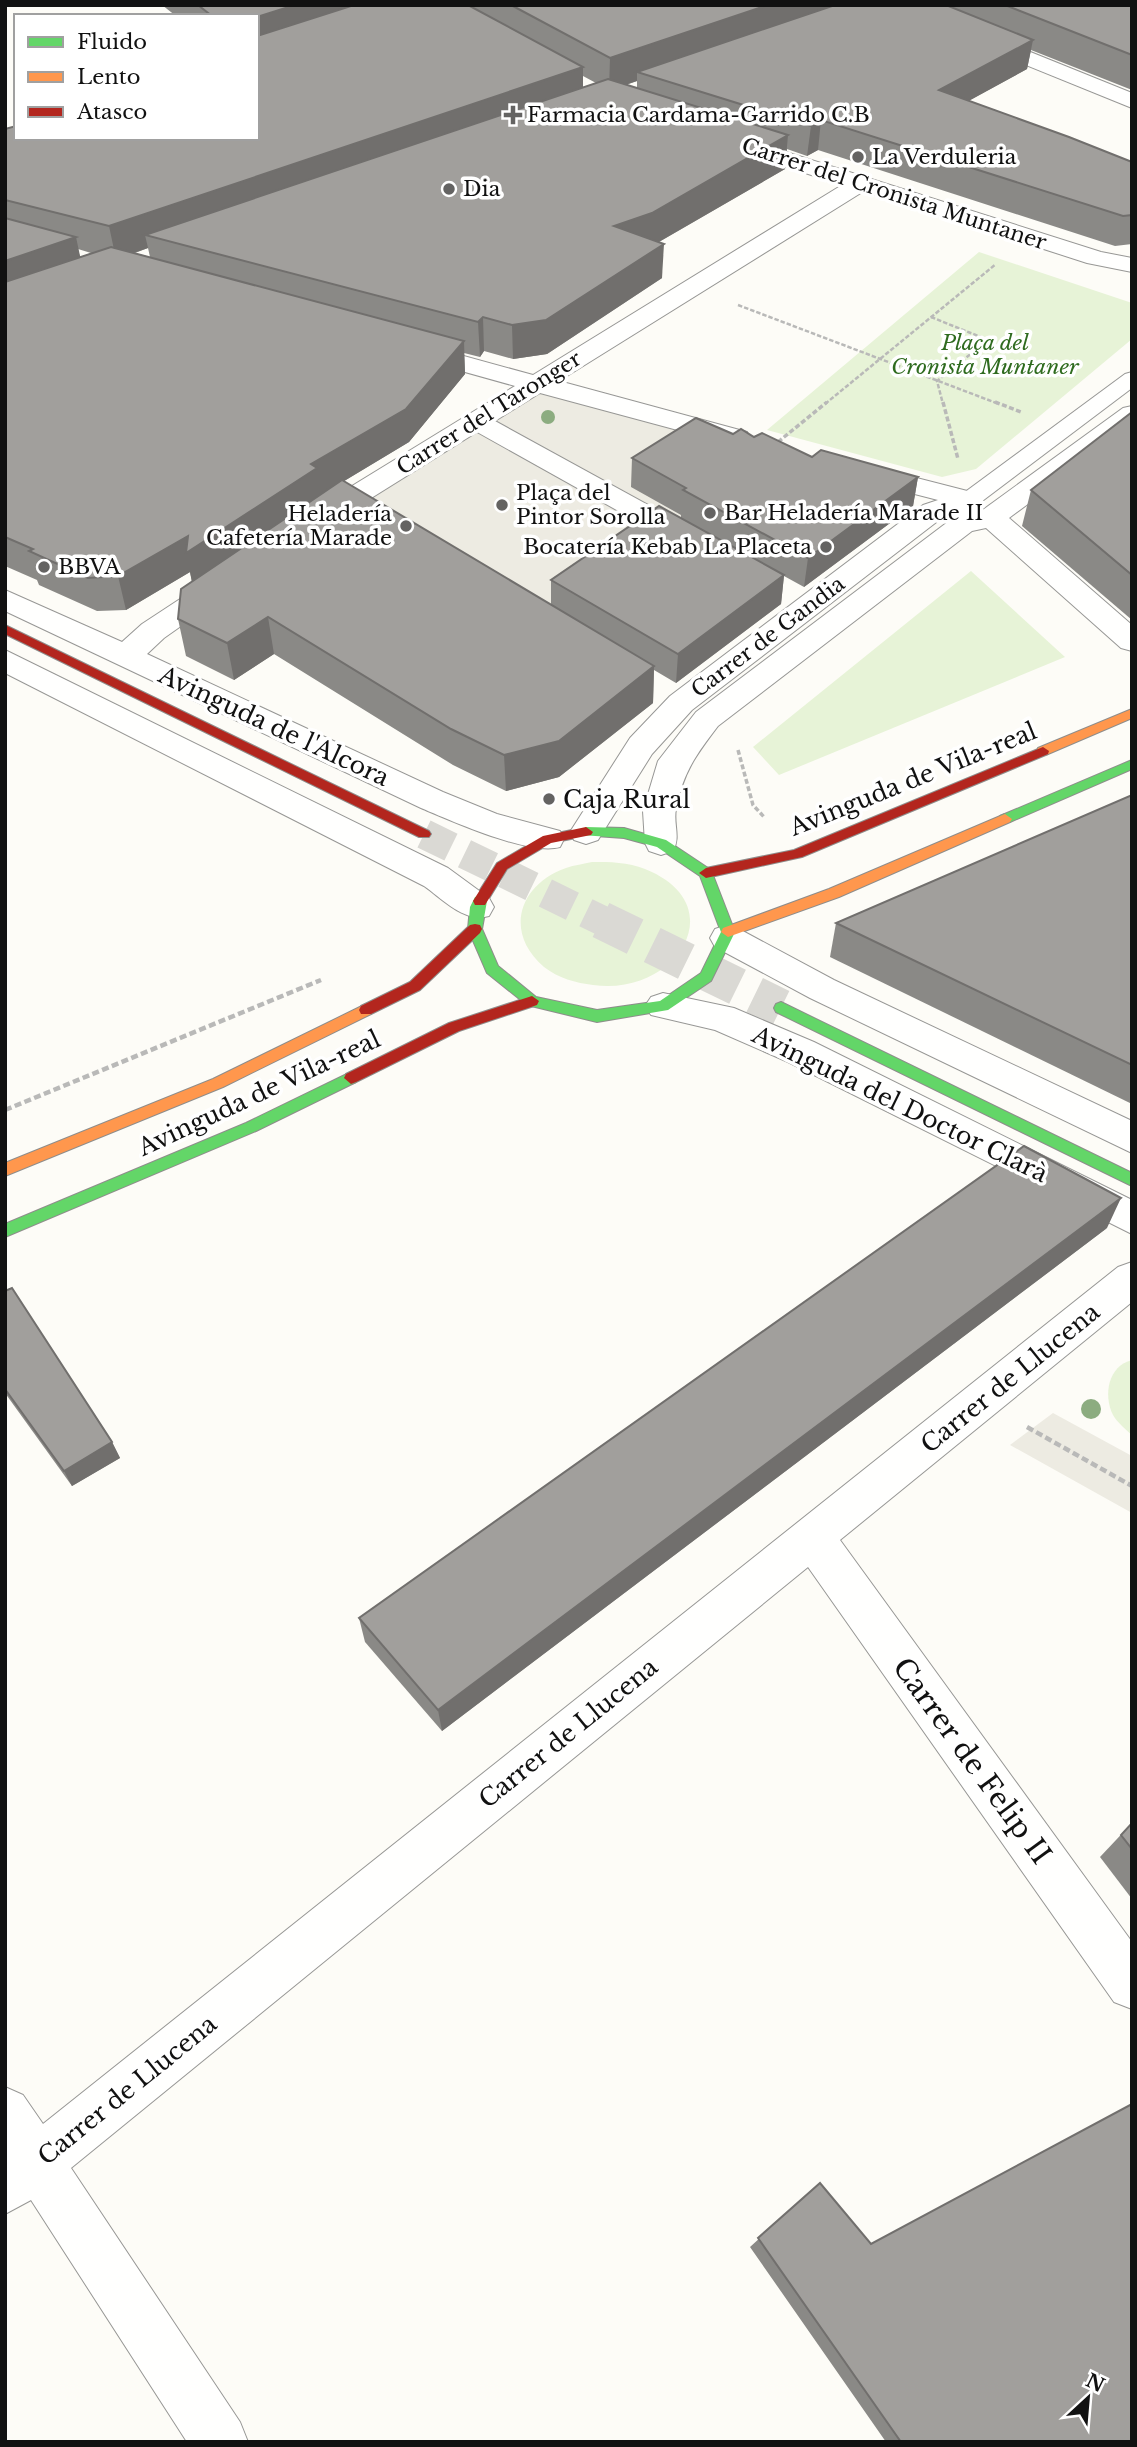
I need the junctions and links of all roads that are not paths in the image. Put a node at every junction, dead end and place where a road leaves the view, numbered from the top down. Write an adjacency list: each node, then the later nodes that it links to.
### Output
1 (886, 7): 2 (street)
2 (1132, 101)
3 (715, 136): 4 (street, Carrer del Cronista Muntaner)
4 (861, 183): 5 (street, Carrer del Cronista Muntaner); 8 (street, Carrer del Taronger)
5 (1132, 265)
6 (388, 343): 8 (street)
7 (1132, 378): 13 (lane)
8 (534, 383): 10 (street, Carrer del Taronger); 11 (street)
9 (1132, 414): 13 (street, Carrer de Gandia)
10 (476, 421): 14 (street, Carrer del Taronger); 15 (street)
11 (771, 447)
12 (845, 467): 13 (street)
13 (974, 514): 19 (street); 26 (street, Carrer de Gandia); 29 (street, Carrer de Gandia)
14 (300, 532)
15 (716, 554)
16 (243, 570): 20 (street)
17 (5, 598): 20 (street, Avinguda de l'Alcora)
18 (5, 629): 27 (main road, Avinguda de l'Alcora)
19 (1132, 641)
20 (131, 659): 28 (street, Avinguda de l'Alcora)
21 (5, 660): 22 (street)
22 (43, 679): 23 (street); 31 (street)
23 (5, 694)
24 (1132, 713): 30 (main road, Avinguda de Vila-real)
25 (1132, 764): 32 (main road)
26 (586, 832): 28 (main road); 29 (main road)
27 (424, 834)
28 (548, 839): 31 (main road)
29 (661, 843): 30 (main road)
30 (706, 873): 32 (main road)
31 (476, 918): 33 (main road); 37 (main road, Avinguda de Vila-real)
32 (728, 935): 34 (main road); 36 (street)
33 (532, 1001): 34 (main road); 40 (main road, Avinguda de Vila-real)
34 (663, 1006): 39 (street, Avinguda del Doctor Clarà)
35 (781, 1007): 38 (main road, Avinguda del Doctor Clarà)
36 (1132, 1138)
37 (5, 1170)
38 (1132, 1180)
39 (1132, 1218)
40 (5, 1231)
41 (1132, 1279): 42 (street, Carrer de Llucena)
42 (812, 1537): 43 (street, Carrer de Felip II); 45 (street, Carrer de Llucena)
43 (1132, 1984)
44 (5, 2113): 45 (street)
45 (21, 2175): 46 (street)
46 (220, 2442)

